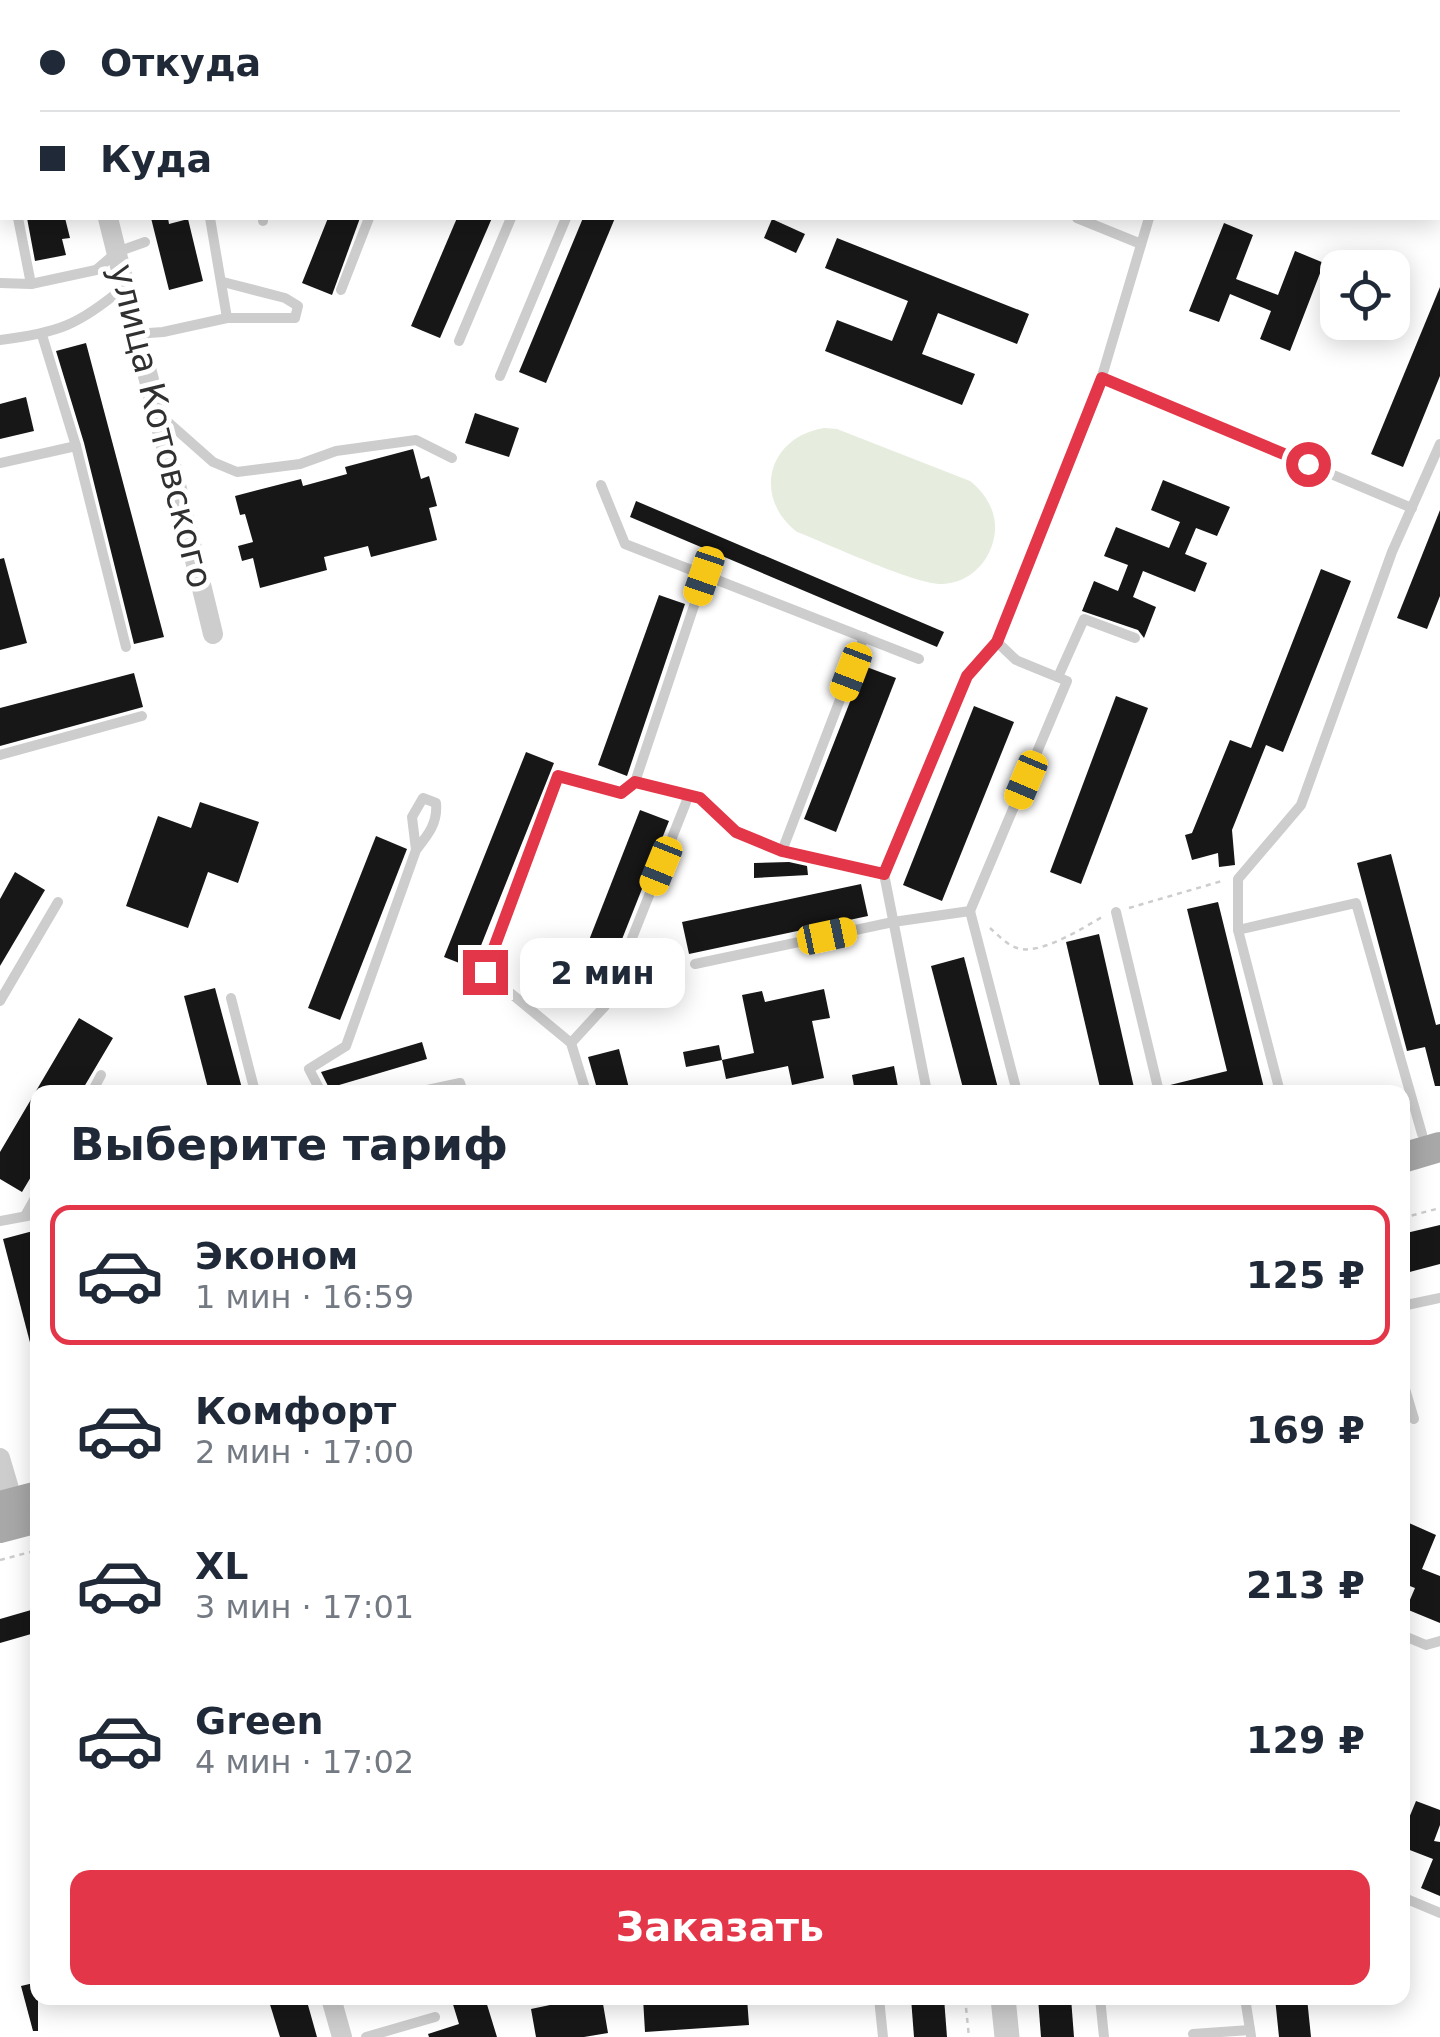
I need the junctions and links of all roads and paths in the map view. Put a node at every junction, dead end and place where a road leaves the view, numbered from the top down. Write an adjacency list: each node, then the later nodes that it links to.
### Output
1 (18, 220): 14 (lane)
2 (109, 220): 11 (street, улица Котовского)
3 (210, 220): 12 (lane)
4 (368, 220): 16 (lane)
5 (510, 220): 21 (lane)
6 (565, 220): 22 (lane)
7 (1082, 220): 10 (lane)
8 (1147, 220): 10 (lane)
9 (144, 242): 11 (lane)
10 (1141, 244): 23 (lane)
11 (117, 252): 14 (lane); 15 (street, улица Котовского)
12 (223, 282): 17 (lane); 17 (lane)
13 (0, 283): 14 (lane)
14 (32, 284)
15 (124, 287): 18 (street, улица Котовского); 19 (lane)
16 (341, 290)
17 (227, 318): 18 (lane)
18 (135, 334): 24 (street, улица Котовского)
19 (42, 335): 20 (lane); 26 (lane)
20 (0, 340)
21 (458, 341)
22 (500, 376)
23 (1102, 378): 30 (lane); 35 (lane)
24 (161, 415): 27 (lane); 32 (street, улица Котовского)
25 (1440, 444): 30 (lane)
26 (76, 446): 28 (lane); 36 (lane)
27 (452, 458)
28 (0, 463)
29 (600, 485): 31 (lane)
30 (1412, 508): 47 (lane)
31 (704, 576): 33 (lane); 42 (lane)
32 (213, 634)
33 (864, 636): 37 (lane); 45 (lane)
34 (1135, 638): 38 (lane)
35 (997, 642): 38 (lane); 46 (lane)
36 (126, 646)
37 (919, 659)
38 (1058, 677): 49 (lane)
39 (142, 716): 40 (lane)
40 (3, 754): 41 (lane)
41 (0, 765)
42 (635, 782): 43 (lane); 56 (lane)
43 (689, 795): 45 (lane); 56 (lane)
44 (416, 850): 60 (lane)
45 (782, 851): 46 (lane)
46 (884, 874): 51 (lane)
47 (1238, 879): 50 (path); 52 (lane)
48 (58, 902): 55 (lane)
49 (970, 911): 50 (path); 51 (lane); 63 (lane)
50 (1116, 912): 64 (lane)
51 (893, 922): 53 (lane); 62 (lane)
52 (1238, 930): 65 (lane); 66 (lane)
53 (695, 964)
54 (230, 998): 59 (lane)
55 (0, 1001)
56 (571, 1043): 61 (lane)
57 (101, 1075): 58 (lane)
58 (96, 1085)
59 (252, 1085)
60 (317, 1085)
61 (584, 1085)
62 (926, 1085)
63 (1015, 1085)
64 (1157, 1085)
65 (1278, 1085)
66 (1426, 1137)
67 (1440, 1208): 69 (path)
68 (30, 1215): 70 (lane)
69 (1410, 1216)
70 (0, 1221)
71 (1440, 1298): 72 (lane)
72 (1410, 1304)
73 (1410, 1406): 74 (lane)
74 (1414, 1420)
75 (0, 1458): 76 (street)
76 (18, 1512)
77 (30, 1552): 78 (path)
78 (0, 1560)
79 (1410, 1639): 80 (lane)
80 (1440, 1640)
81 (1410, 1901): 82 (lane)
82 (1440, 1913)
83 (333, 2005): 92 (street)
84 (880, 2005): 94 (lane)
85 (966, 2005): 95 (path)
86 (1004, 2005): 96 (street)
87 (1101, 2005): 97 (lane)
88 (1246, 2005): 91 (lane)
89 (435, 2016): 93 (lane)
90 (1194, 2034): 91 (lane)
91 (1250, 2034)
92 (342, 2037)
93 (366, 2037)
94 (883, 2037)
95 (968, 2037)
96 (1007, 2037)
97 (1104, 2037)

